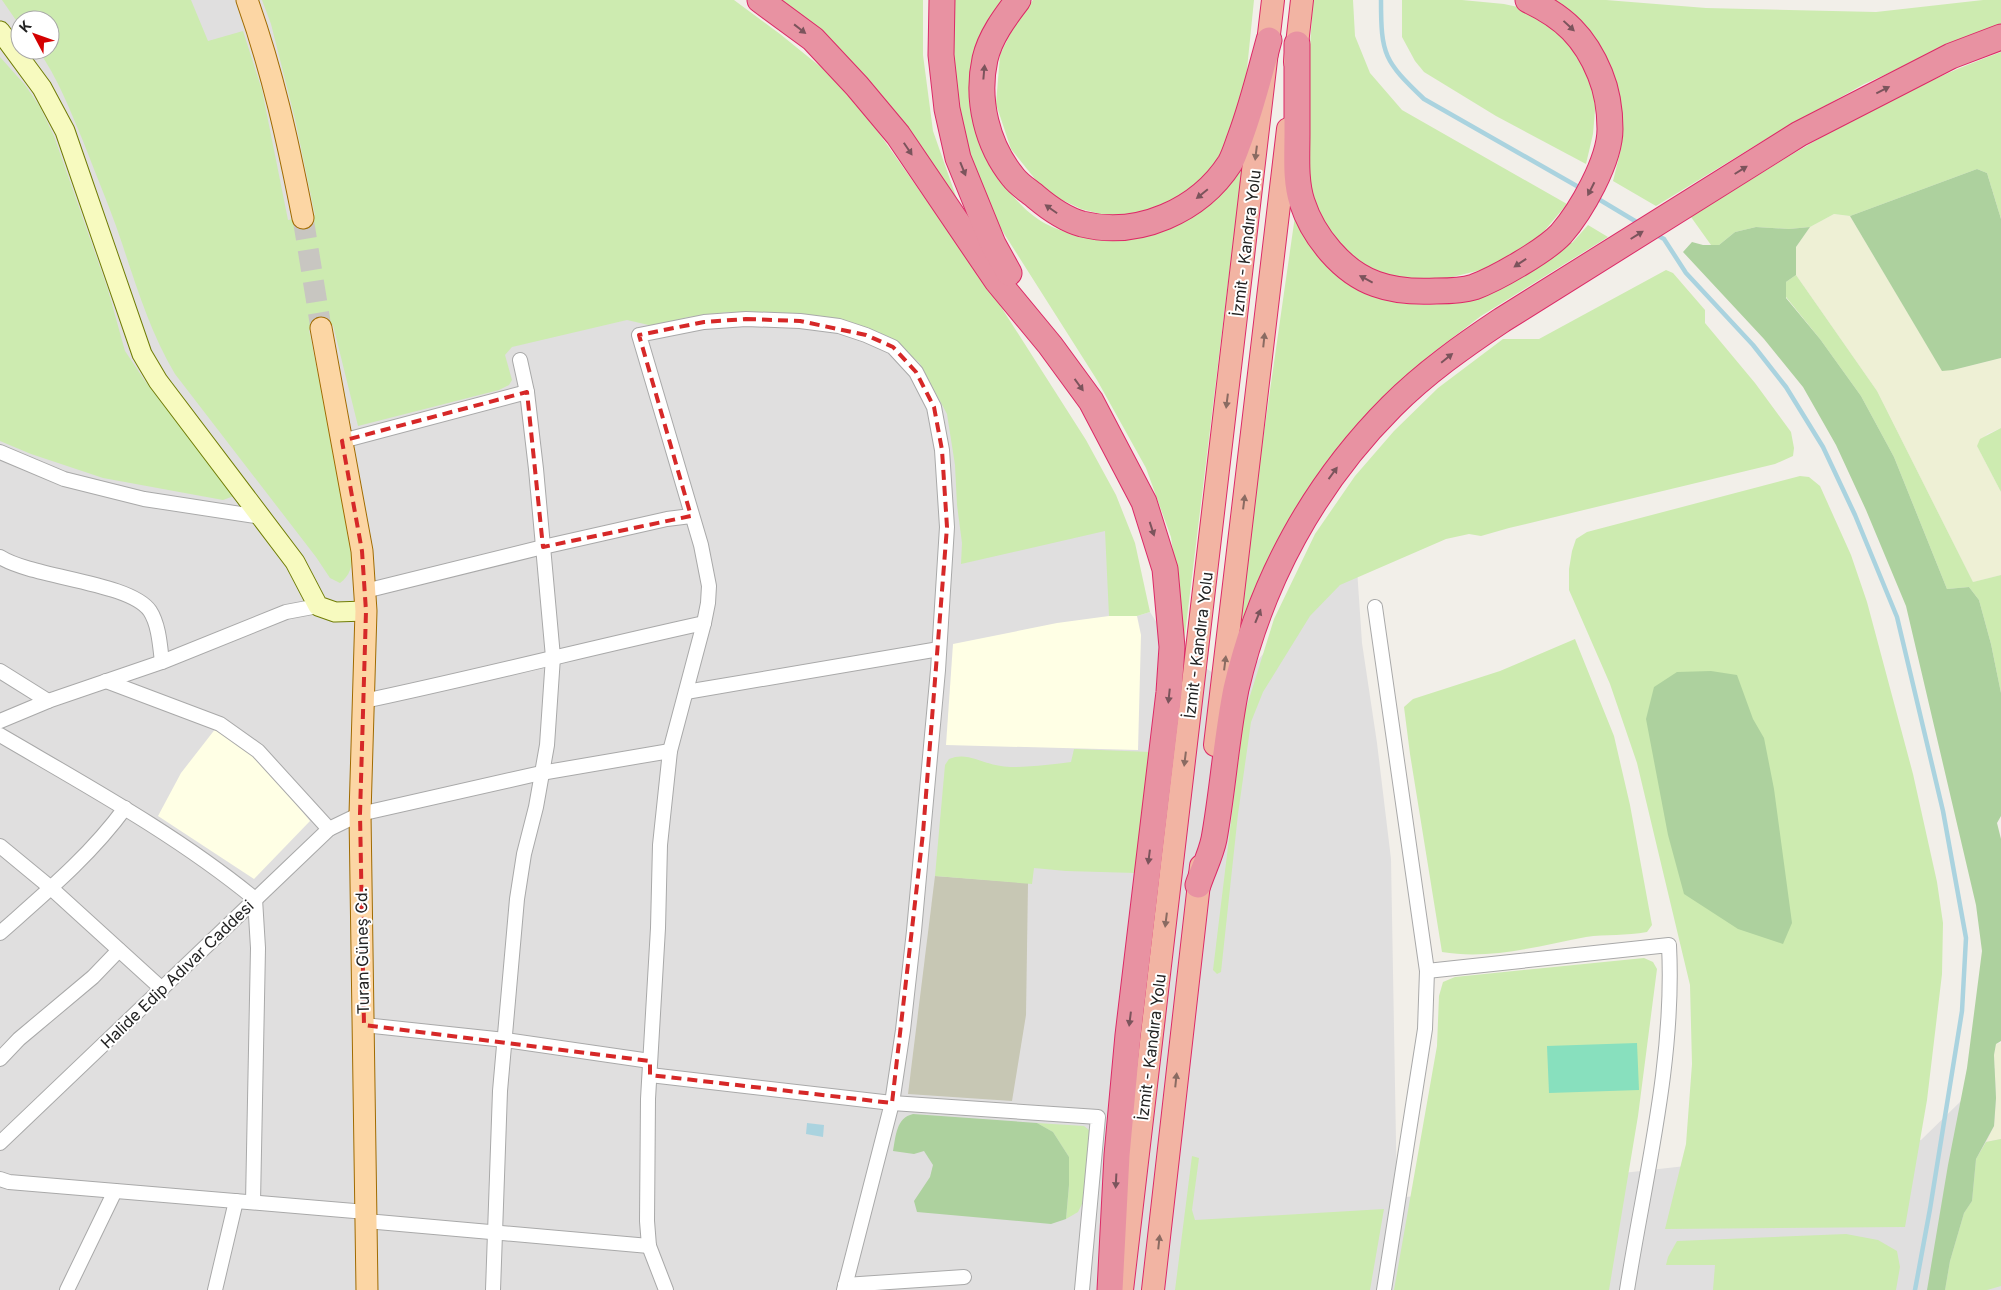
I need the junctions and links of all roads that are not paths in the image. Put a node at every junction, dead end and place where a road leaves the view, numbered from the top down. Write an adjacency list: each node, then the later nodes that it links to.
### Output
1 (247, 0): 16 (main road)
2 (760, 0): 18 (highway, one-way to 18)
3 (942, 0): 18 (highway, one-way to 18)
4 (1018, 0): 10 (highway, one-way to 4)
5 (1273, 0): 10 (highway, İzmit - Kandıra Yolu)
6 (1302, 0): 12 (highway, İzmit - Kandıra Yolu)
7 (1528, 0): 12 (highway, one-way to 12)
8 (0, 32): 13 (main road)
9 (2001, 37): 47 (highway, one-way to 9)
10 (1269, 40): 76 (highway, İzmit - Kandıra Yolu, one-way to 76)
11 (0, 41): 14 (main road)
12 (1297, 44): 47 (highway, İzmit - Kandıra Yolu, one-way to 12)
13 (10, 46)
14 (10, 50)
15 (21, 60): 24 (main road)
16 (302, 218)
17 (321, 328): 21 (main road, Turan Güneş Cd.)
18 (1050, 345): 75 (highway, one-way to 75)
19 (520, 360): 20 (street)
20 (527, 392): 21 (street); 25 (street)
21 (342, 442): 27 (main road, Turan Güneş Cd.)
22 (1, 458): 24 (street)
23 (691, 516): 25 (street); 30 (street); 31 (street)
24 (261, 518): 28 (main road)
25 (543, 547): 27 (street); 32 (street)
26 (0, 557): 33 (street)
27 (366, 601): 28 (main road); 38 (main road, Turan Güneş Cd.)
28 (318, 606): 33 (street)
29 (1375, 606): 52 (street)
30 (704, 623): 32 (street); 36 (street)
31 (939, 649): 36 (street); 58 (street)
32 (554, 657): 38 (street); 42 (street)
33 (162, 662): 35 (street)
34 (0, 670): 37 (street)
35 (106, 681): 37 (street); 45 (street)
36 (686, 692): 41 (street)
37 (48, 701): 39 (street)
38 (364, 701): 44 (main road, Turan Güneş Cd.)
39 (0, 720)
40 (0, 735): 43 (street)
41 (670, 751): 42 (street, Halide Edip Adıvar Caddesi); 57 (street)
42 (541, 772): 44 (street, Halide Edip Adıvar Caddesi); 55 (street)
43 (125, 808): 48 (street); 49 (street)
44 (360, 814): 45 (street, Halide Edip Adıvar Caddesi); 54 (main road, Turan Güneş Cd.)
45 (329, 829): 49 (street, Halide Edip Adıvar Caddesi)
46 (0, 846): 48 (street)
47 (1198, 885): 77 (highway, İzmit - Kandıra Yolu, one-way to 47)
48 (51, 888): 50 (street); 51 (street)
49 (255, 899): 53 (street, Halide Edip Adıvar Caddesi); 63 (street)
50 (0, 933)
51 (119, 950): 53 (street); 56 (street)
52 (1427, 971): 78 (street); 79 (street)
53 (162, 989): 59 (street, Halide Edip Adıvar Caddesi)
54 (364, 1025): 55 (street); 64 (main road, Turan Güneş Cd.)
55 (505, 1040): 57 (street); 65 (street)
56 (0, 1060)
57 (650, 1068): 58 (street); 66 (street)
58 (892, 1103): 68 (street); 74 (street)
59 (0, 1143)
60 (0, 1179): 61 (street)
61 (115, 1191): 62 (street); 69 (street)
62 (236, 1202): 63 (street); 70 (street)
63 (253, 1202): 64 (street)
64 (366, 1217): 65 (street); 71 (main road, Turan Güneş Cd.)
65 (496, 1234): 66 (street); 72 (street)
66 (649, 1246): 73 (street)
67 (964, 1277): 68 (street)
68 (844, 1288)
69 (67, 1290)
70 (215, 1290)
71 (367, 1290)
72 (493, 1290)
73 (666, 1290)
74 (1082, 1290)
75 (1110, 1290)
76 (1122, 1290)
77 (1153, 1290)
78 (1384, 1290)
79 (1627, 1290)

